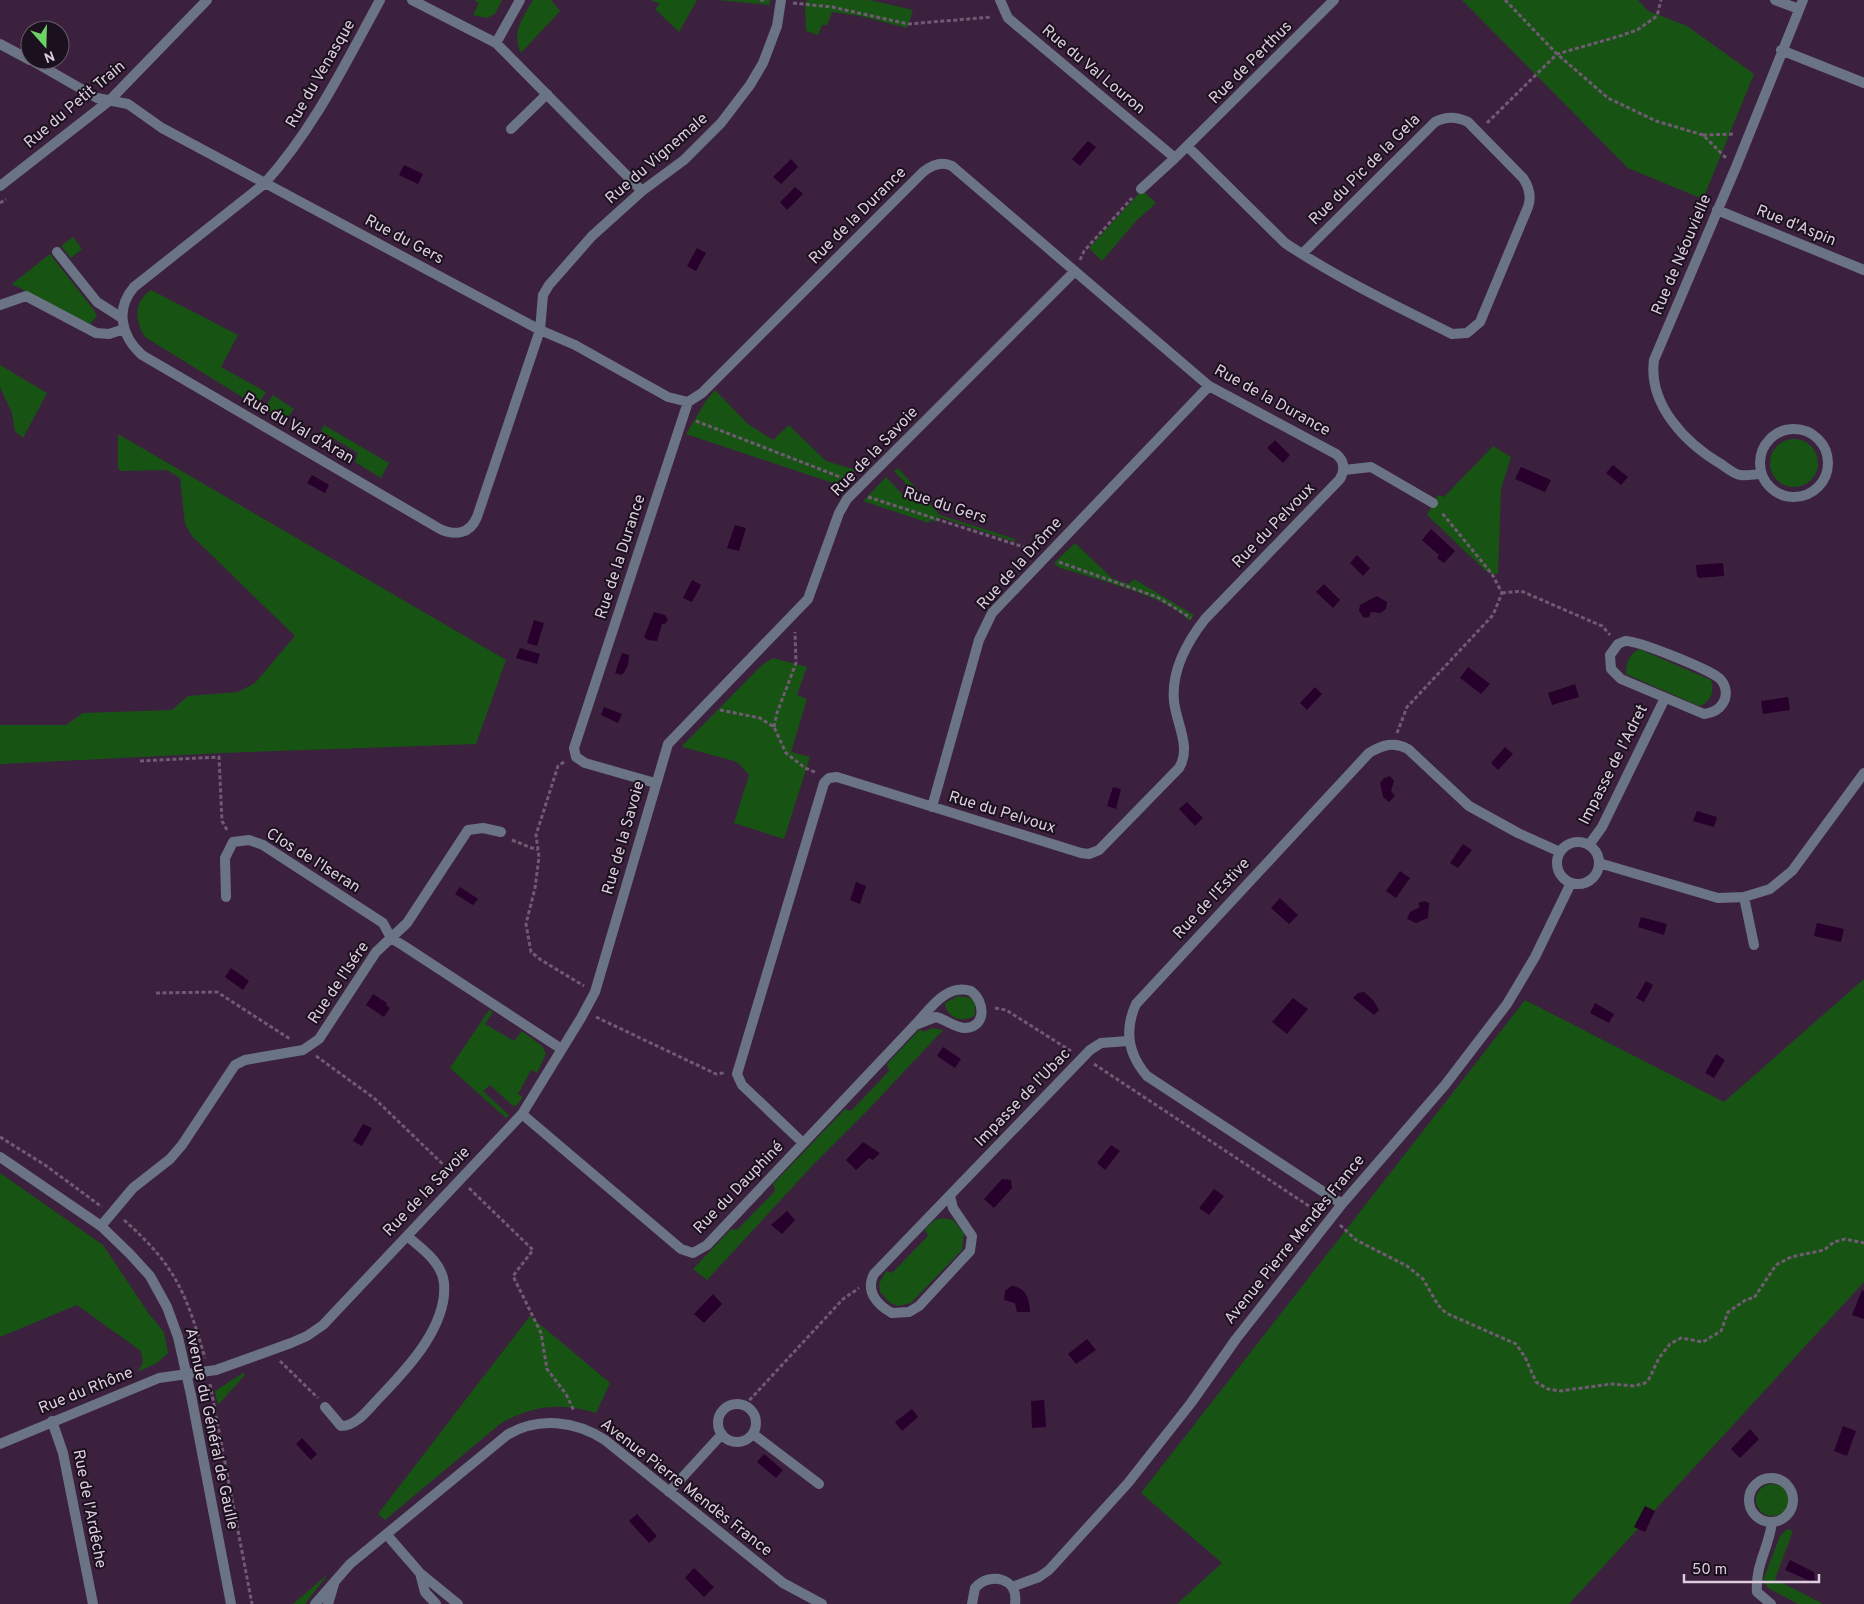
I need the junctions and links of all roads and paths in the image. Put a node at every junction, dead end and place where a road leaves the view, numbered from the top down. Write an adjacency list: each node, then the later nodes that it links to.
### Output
1 (207, 0): 21 (street, Rue du Petit Train)
2 (380, 0): 29 (street, Rue du Venasque)
3 (412, 0): 13 (street)
4 (520, 0): 13 (street)
5 (781, 0): 12 (path); 32 (street, Rue du Vignemale)
6 (1000, 0): 12 (street, Rue du Val Louron)
7 (1334, 0): 26 (street, Rue de Perthus)
8 (1505, 0): 16 (path)
9 (1661, 0): 16 (path)
10 (1775, 0): 11 (street)
11 (1801, 5): 15 (street, Rue de Néouvielle)
12 (1005, 13): 27 (street, Rue du Val Louron)
13 (496, 43): 20 (street)
14 (0, 44): 17 (street, Rue du Gers)
15 (1781, 50): 19 (street); 24 (street, Rue de Néouvielle)
16 (1558, 54): 23 (path); 25 (path)
17 (20, 55)
18 (48, 70): 21 (street, Rue du Gers)
19 (1864, 83)
20 (547, 94): 22 (street); 32 (street)
21 (109, 101): 29 (street, Rue du Gers); 30 (street, Rue du Petit Train)
22 (512, 128)
23 (1478, 132): 35 (street, Rue du Pic de la Gela); 35 (street, Rue du Pic de la Gela)
24 (1748, 134): 25 (path); 28 (street, Rue de Néouvielle)
25 (1703, 135): 28 (path)
26 (1188, 147): 27 (street); 35 (street, Rue du Pic de la Gela)
27 (1175, 158): 31 (street)
28 (1736, 167): 33 (street, Rue de Néouvielle)
29 (264, 184): 39 (street); 40 (street, Rue du Gers)
30 (0, 186)
31 (1141, 189): 37 (path)
32 (642, 191): 40 (street, Rue du Vignemale)
33 (1717, 210): 36 (street, Rue d'Aspin); 45 (street, Rue de Néouvielle)
34 (57, 252): 39 (street)
35 (1302, 254)
36 (1864, 270)
37 (1075, 271): 41 (street, Rue de la Durance); 42 (street, Rue de la Durance); 46 (street, Rue de la Savoie)
38 (0, 306): 39 (street)
39 (123, 323): 40 (street, Rue du Val d'Aran)
40 (540, 330): 42 (street, Rue du Gers)
41 (1209, 386): 44 (street, Rue de la Durance); 48 (street, Rue de la Drôme)
42 (688, 402): 43 (street, Rue de la Durance)
43 (683, 419): 46 (path, Rue du Gers); 57 (street, Rue de la Durance)
44 (1344, 470): 47 (street); 51 (street, Rue du Pelvoux)
45 (1761, 474): 45 (street)
46 (854, 492): 48 (path, Rue du Gers); 50 (street, Rue de la Savoie)
47 (1433, 502): 49 (path)
48 (1046, 555): 51 (path, Rue du Gers); 62 (street, Rue de la Drôme)
49 (1502, 593): 52 (path); 56 (path)
50 (794, 615): 54 (street, Rue de la Savoie); 55 (path)
51 (1200, 625): 62 (street, Rue du Pelvoux)
52 (1618, 644): 53 (street, Impasse de l'Adret); 53 (street, Impasse de l'Adret)
53 (1665, 698): 65 (street, Impasse de l'Adret)
54 (707, 704): 55 (path); 61 (street, Rue de la Savoie)
55 (774, 727): 60 (path)
56 (1392, 744): 67 (street); 79 (street, Rue de l'Estive)
57 (575, 754): 61 (street); 66 (path)
58 (140, 761): 64 (path)
59 (1864, 773): 71 (street)
60 (829, 778): 62 (street, Rue du Pelvoux); 83 (street)
61 (655, 783): 74 (street, Rue de la Savoie)
62 (932, 807)
63 (501, 832): 66 (path); 72 (street)
64 (233, 842): 70 (street); 72 (street, Clos de l'Iseran)
65 (1589, 845): 67 (street); 68 (street)
66 (537, 850): 74 (path)
67 (1560, 852): 69 (street)
68 (1599, 862): 69 (street); 71 (street)
69 (1571, 883): 90 (street, Avenue Pierre Mendès France)
70 (226, 897)
71 (1744, 897): 73 (street)
72 (391, 938): 80 (street, Rue de l'Isére); 81 (street, Rue de l'Isére)
73 (1754, 945)
74 (595, 992): 77 (street, Rue de la Savoie)
75 (156, 993): 81 (path)
76 (982, 1006): 78 (street); 78 (street, Rue du Dauphiné); 82 (path)
77 (584, 1011): 80 (street, Rue de la Savoie); 83 (path)
78 (915, 1025): 86 (street, Rue du Dauphiné)
79 (1128, 1041): 82 (street, Impasse de l'Ubac); 90 (street)
80 (560, 1048): 84 (street, Rue de la Savoie)
81 (306, 1049): 88 (path); 94 (street)
82 (1082, 1058): 89 (street, Impasse de l'Ubac); 92 (path)
83 (737, 1071): 86 (street)
84 (522, 1114): 86 (street, Rue du Dauphiné); 88 (street, Rue de la Savoie)
85 (0, 1137): 91 (path)
86 (803, 1143)
87 (0, 1157): 94 (street, Avenue du Général de Gaulle)
88 (460, 1180): 96 (street, Rue de la Savoie); 105 (path)
89 (950, 1196): 98 (street, Impasse de l'Ubac); 98 (street)
90 (1342, 1204): 116 (street, Avenue Pierre Mendès France)
91 (99, 1205)
92 (1320, 1212)
93 (124, 1220): 100 (path, Avenue du Général de Gaulle)
94 (101, 1226): 101 (street, Avenue du Général de Gaulle)
95 (1346, 1229): 97 (path)
96 (407, 1236): 99 (street, Rue de la Savoie); 104 (street)
97 (1864, 1242)
98 (869, 1287): 103 (path)
99 (274, 1349): 101 (street, Rue de la Savoie); 104 (path)
100 (205, 1358)
101 (186, 1373): 106 (street, Rue du Rhône); 119 (street, Avenue du Général de Gaulle)
102 (211, 1391): 120 (path, Avenue du Général de Gaulle)
103 (745, 1405): 107 (street); 108 (street)
104 (324, 1407)
105 (574, 1411)
106 (52, 1421): 109 (street, Rue du Rhône); 118 (street, Rue de l'Ardêche)
107 (722, 1434): 108 (street); 111 (street)
108 (753, 1434): 110 (street)
109 (0, 1444)
110 (819, 1484)
111 (669, 1492): 113 (street, Avenue Pierre Mendès France); 125 (street, Avenue Pierre Mendès France)
112 (1772, 1522): 112 (street); 127 (street)
113 (387, 1535): 114 (street); 115 (street, Avenue Pierre Mendès France)
114 (420, 1573): 123 (street); 124 (street)
115 (336, 1578): 121 (street, Avenue Pierre Mendès France); 122 (street)
116 (1012, 1587): 117 (street); 126 (street)
117 (971, 1603)
118 (93, 1604)
119 (231, 1604)
120 (252, 1604)
121 (315, 1604)
122 (328, 1604)
123 (436, 1604)
124 (458, 1604)
125 (822, 1604)
126 (1015, 1604)
127 (1771, 1604)

